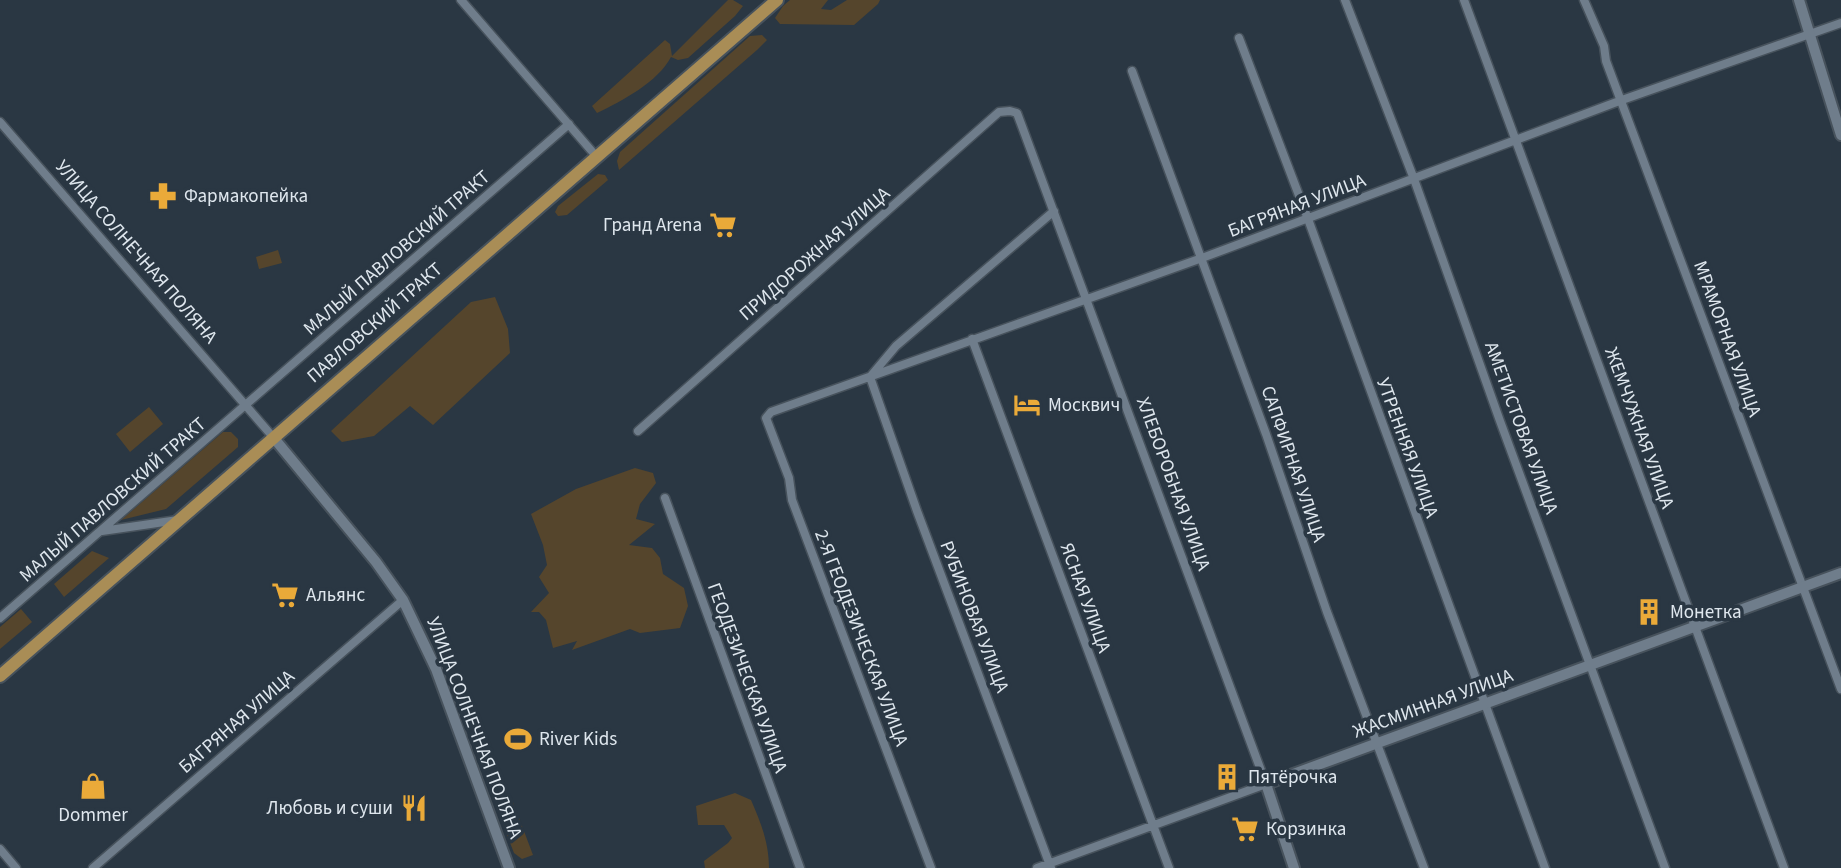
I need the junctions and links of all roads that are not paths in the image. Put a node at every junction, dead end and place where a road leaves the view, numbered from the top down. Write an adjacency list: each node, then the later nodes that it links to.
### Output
1 (461, 0): 14 (street)
2 (777, 0): 17 (main road, ПАВЛОВСКИЙ ТРАКТ)
3 (1345, 0): 18 (street, АМЕТИСТОВАЯ УЛИЦА)
4 (1464, 0): 16 (street, ЖЕМЧУЖНАЯ УЛИЦА)
5 (1584, 0): 11 (street, МРАМОРНАЯ УЛИЦА)
6 (1798, 0): 8 (street)
7 (1841, 23): 8 (street, БАГРЯНАЯ УЛИЦА)
8 (1809, 33): 11 (street, БАГРЯНАЯ УЛИЦА); 15 (street)
9 (1239, 38): 20 (street, УТРЕННЯЯ УЛИЦА)
10 (1132, 71): 21 (street, САПФИРНАЯ УЛИЦА)
11 (1622, 100): 16 (street, БАГРЯНАЯ УЛИЦА); 33 (street, МРАМОРНАЯ УЛИЦА)
12 (1017, 113): 19 (street, ХЛЕБОРОБНАЯ УЛИЦА); 27 (street, ПРИДОРОЖНАЯ УЛИЦА)
13 (0, 122): 25 (street, УЛИЦА СОЛНЕЧНАЯ ПОЛЯНА)
14 (569, 124): 17 (street); 25 (street, МАЛЫЙ ПАВЛОВСКИЙ ТРАКТ)
15 (1841, 135)
16 (1516, 139): 18 (street, БАГРЯНАЯ УЛИЦА); 36 (street, ЖЕМЧУЖНАЯ УЛИЦА)
17 (596, 156): 28 (main road, ПАВЛОВСКИЙ ТРАКТ)
18 (1414, 178): 20 (street, БАГРЯНАЯ УЛИЦА); 37 (street, АМЕТИСТОВАЯ УЛИЦА)
19 (1054, 211): 22 (street, ХЛЕБОРОБНАЯ УЛИЦА); 24 (street)
20 (1308, 219): 21 (street, БАГРЯНАЯ УЛИЦА); 40 (street, УТРЕННЯЯ УЛИЦА)
21 (1202, 258): 22 (street, БАГРЯНАЯ УЛИЦА); 41 (street, САПФИРНАЯ УЛИЦА)
22 (1086, 299): 23 (street, БАГРЯНАЯ УЛИЦА); 42 (street, ХЛЕБОРОБНАЯ УЛИЦА)
23 (972, 339): 24 (street, БАГРЯНАЯ УЛИЦА); 43 (street, ЯСНАЯ УЛИЦА)
24 (870, 377): 26 (street, БАГРЯНАЯ УЛИЦА); 45 (street, РУБИНОВАЯ УЛИЦА)
25 (246, 406): 28 (street, УЛИЦА СОЛНЕЧНАЯ ПОЛЯНА); 31 (street, МАЛЫЙ ПАВЛОВСКИЙ ТРАКТ)
26 (766, 418): 50 (street, 2-Я ГЕОДЕЗИЧЕСКАЯ УЛИЦА)
27 (639, 431)
28 (273, 437): 30 (main road, ПАВЛОВСКИЙ ТРАКТ); 34 (street, УЛИЦА СОЛНЕЧНАЯ ПОЛЯНА)
29 (665, 498): 49 (street, ГЕОДЕЗИЧЕСКАЯ УЛИЦА)
30 (177, 520): 31 (street); 38 (main road, ПАВЛОВСКИЙ ТРАКТ)
31 (102, 531): 35 (street, МАЛЫЙ ПАВЛОВСКИЙ ТРАКТ)
32 (1841, 573): 33 (street, ЖАСМИННАЯ УЛИЦА)
33 (1803, 587): 36 (street, ЖАСМИННАЯ УЛИЦА); 39 (street, МРАМОРНАЯ УЛИЦА)
34 (402, 600): 47 (street, БАГРЯНАЯ УЛИЦА); 48 (street, УЛИЦА СОЛНЕЧНАЯ ПОЛЯНА)
35 (0, 618)
36 (1695, 625): 37 (street, ЖАСМИННАЯ УЛИЦА); 57 (street, ЖЕМЧУЖНАЯ УЛИЦА)
37 (1591, 664): 40 (street, ЖАСМИННАЯ УЛИЦА); 56 (street, АМЕТИСТОВАЯ УЛИЦА)
38 (0, 676)
39 (1841, 689)
40 (1484, 703): 41 (street, ЖАСМИННАЯ УЛИЦА); 55 (street, УТРЕННЯЯ УЛИЦА)
41 (1378, 743): 42 (street, ЖАСМИННАЯ УЛИЦА); 54 (street, САПФИРНАЯ УЛИЦА)
42 (1266, 784): 43 (street, ЖАСМИННАЯ УЛИЦА); 53 (street, ХЛЕБОРОБНАЯ УЛИЦА)
43 (1153, 826): 45 (street, ЖАСМИННАЯ УЛИЦА); 52 (street, ЯСНАЯ УЛИЦА)
44 (0, 849): 46 (street)
45 (1050, 866): 51 (street, ЖАСМИННАЯ УЛИЦА)
46 (16, 868)
47 (93, 868)
48 (509, 868)
49 (800, 868)
50 (931, 868)
51 (1037, 868)
52 (1169, 868)
53 (1294, 868)
54 (1424, 868)
55 (1545, 868)
56 (1665, 868)
57 (1784, 868)

